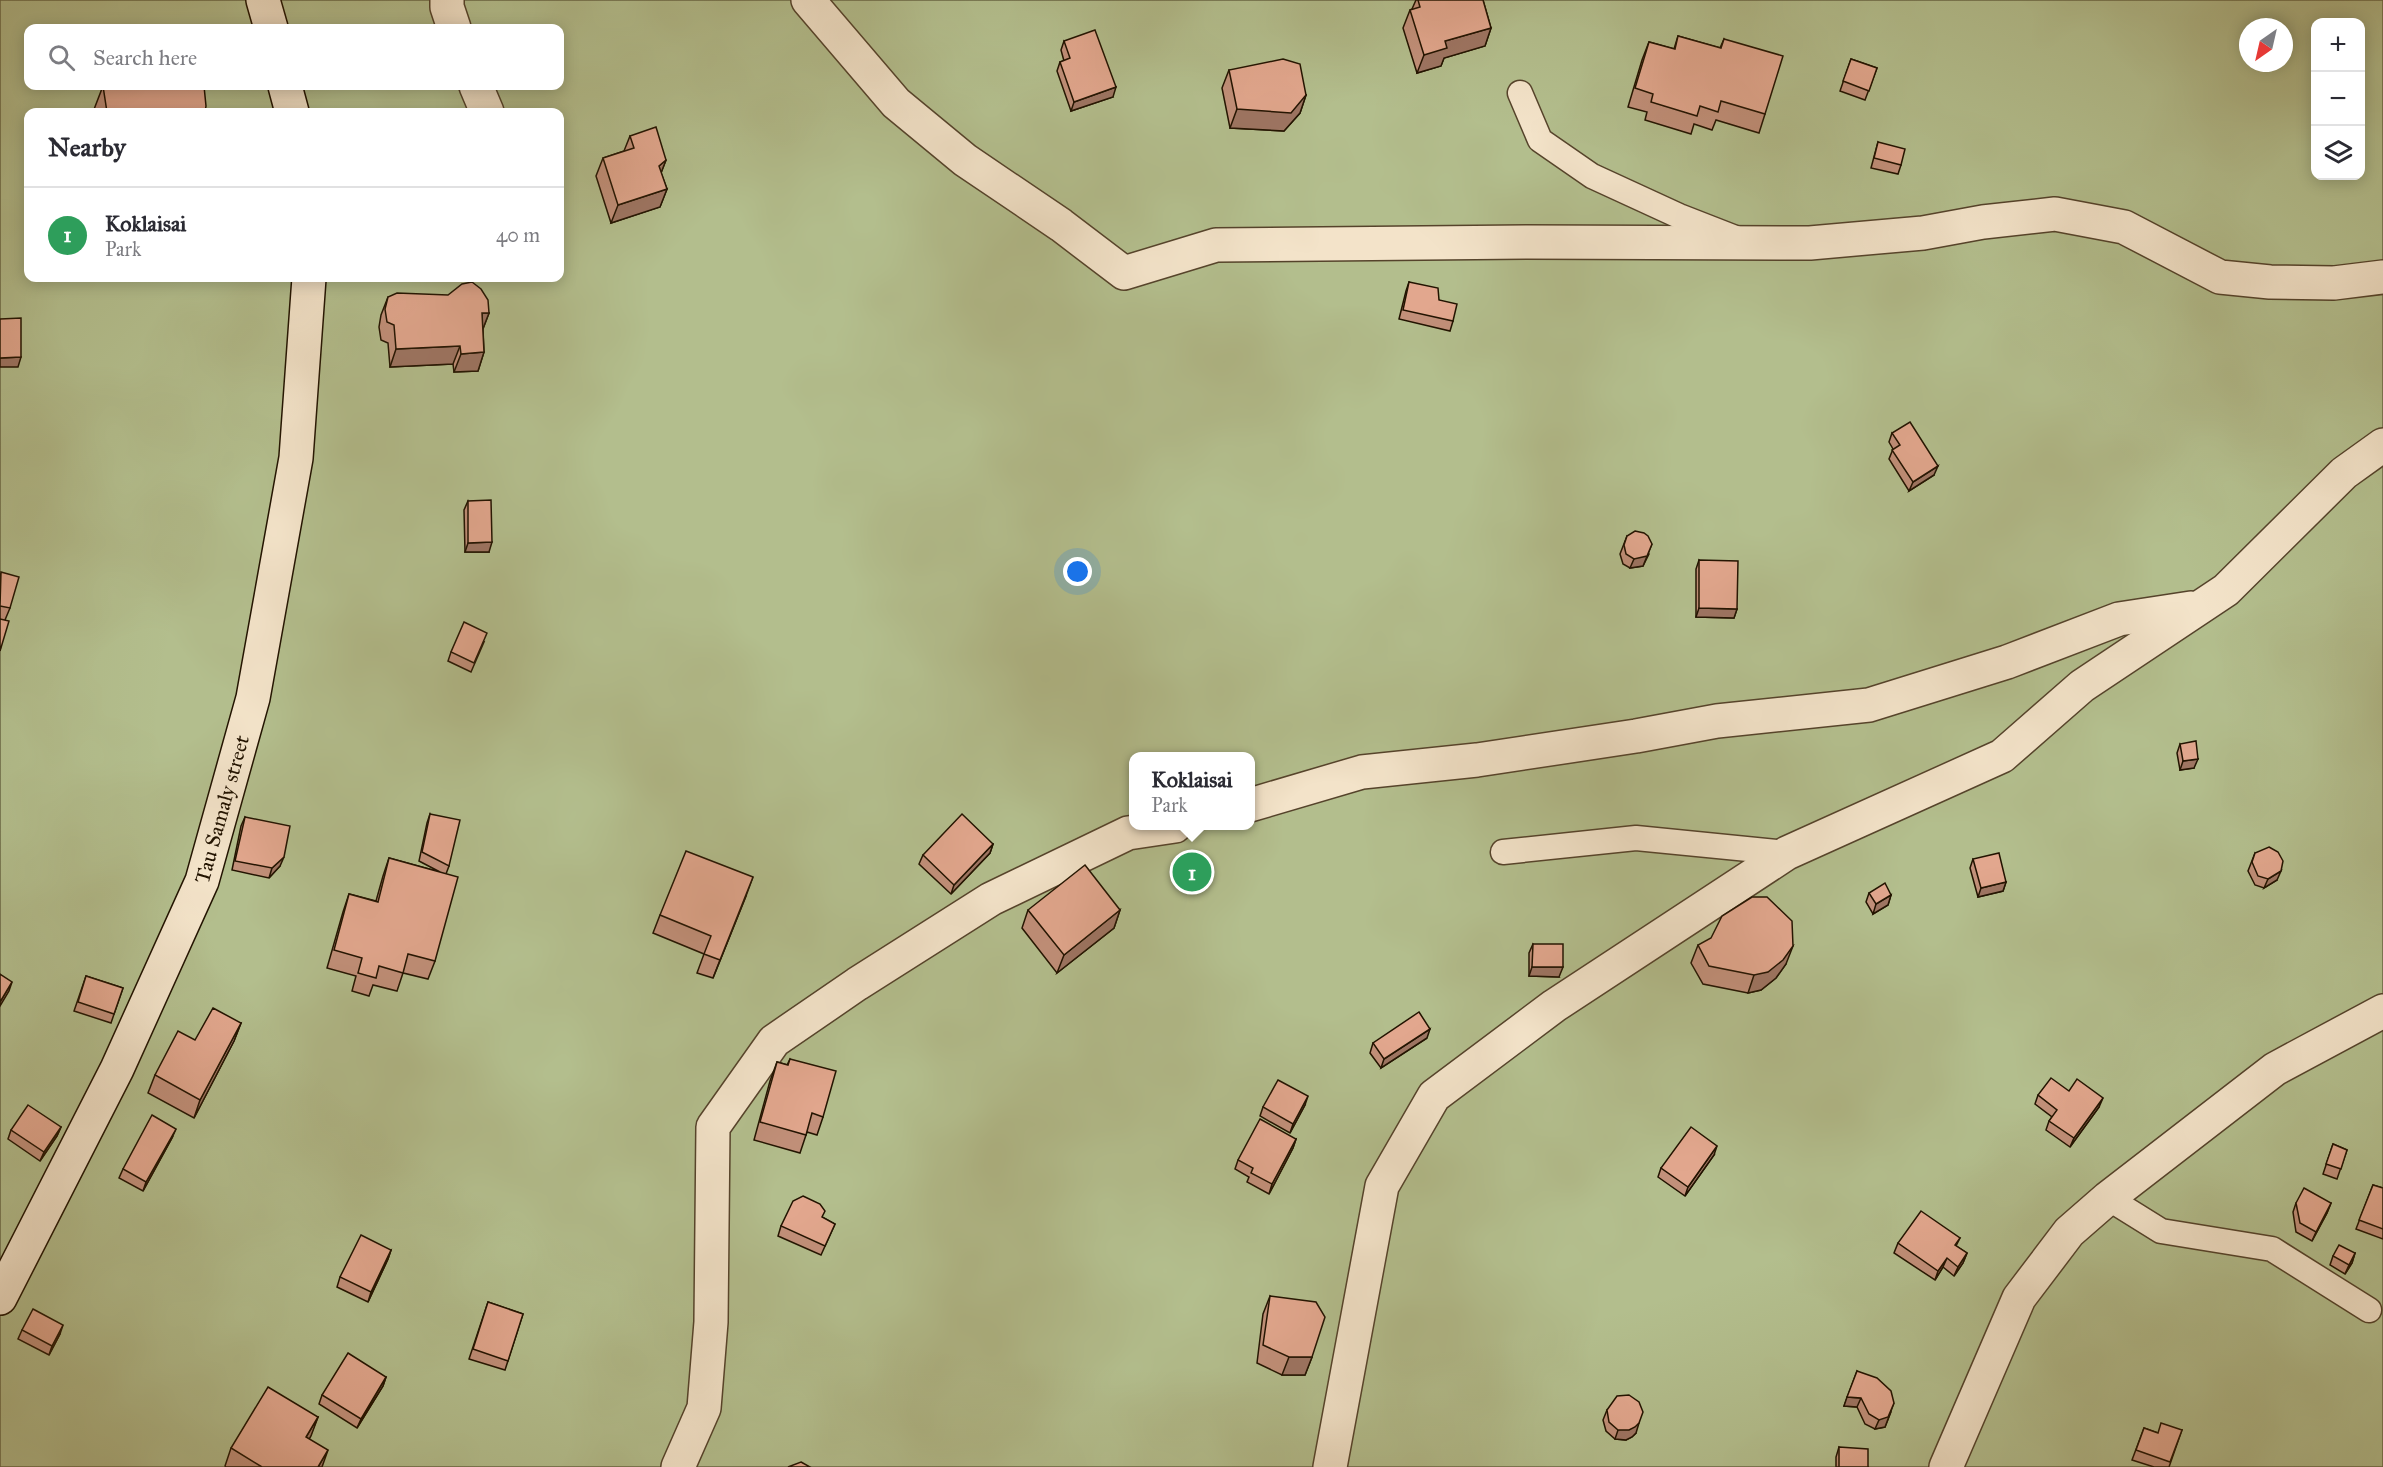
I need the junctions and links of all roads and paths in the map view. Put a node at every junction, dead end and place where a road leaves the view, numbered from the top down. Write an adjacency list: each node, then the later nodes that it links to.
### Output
1 (263, 0): 4 (street)
2 (447, 0): 5 (street)
3 (808, 0): 11 (street)
4 (269, 24)
5 (453, 24)
6 (286, 90): 9 (street)
7 (478, 90): 10 (street)
8 (1520, 93): 11 (lane)
9 (291, 108)
10 (485, 108)
11 (1748, 244): 12 (street)
12 (2383, 277)
13 (309, 282): 22 (street, Tau Samaly street)
14 (2383, 445): 15 (street)
15 (2202, 606): 16 (street); 19 (street)
16 (1255, 805)
17 (1146, 830): 24 (street)
18 (1503, 852): 19 (lane)
19 (1787, 853): 25 (street)
20 (2383, 1011): 21 (street)
21 (2108, 1198): 23 (lane); 26 (street)
22 (0, 1298)
23 (2369, 1310)
24 (678, 1467)
25 (1330, 1467)
26 (1946, 1467)

